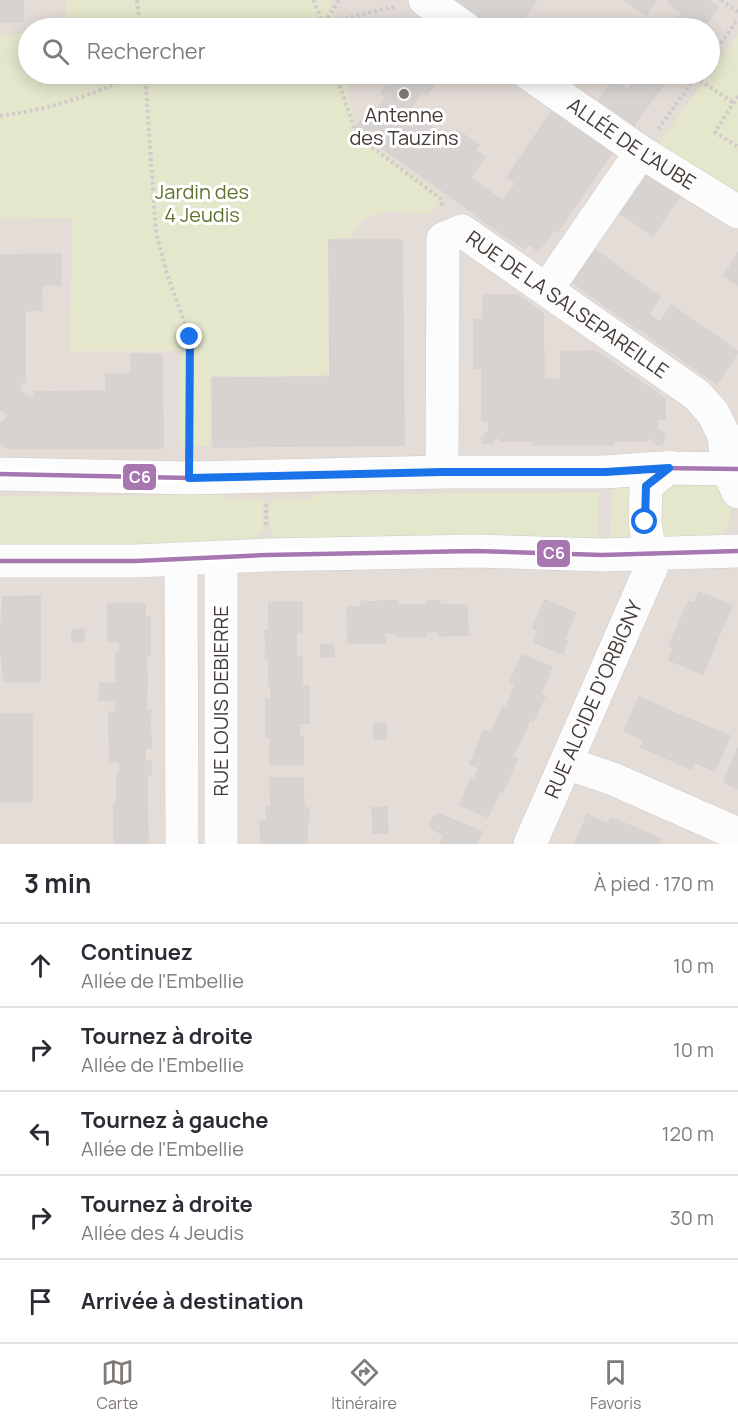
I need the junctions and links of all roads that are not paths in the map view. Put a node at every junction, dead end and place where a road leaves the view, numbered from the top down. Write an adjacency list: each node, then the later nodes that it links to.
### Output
1 (413, 3): 2 (street)
2 (444, 18)
3 (543, 84): 4 (street, ALLÉE DE L'AUBE)
4 (641, 152): 5 (street, ALLÉE DE L'AUBE); 6 (street)
5 (738, 212)
6 (547, 290): 8 (street, RUE DE LA SALSEPAREILLE); 10 (street, RUE DE LA SALSEPAREILLE)
7 (738, 405): 8 (street)
8 (724, 435): 12 (street, RUE DE LA SALSEPAREILLE)
9 (669, 468): 10 (street); 12 (street); 14 (street, RUE ALCIDE D'ORBIGNY)
10 (442, 472): 11 (street)
11 (0, 474)
12 (734, 476)
13 (732, 543): 14 (street)
14 (650, 554): 15 (street); 18 (street, RUE ALCIDE D'ORBIGNY)
15 (221, 558): 16 (street); 21 (street, RUE LOUIS DEBIERRE)
16 (180, 559): 17 (street); 20 (street, RUE LOUIS DEBIERRE)
17 (0, 561)
18 (566, 763): 19 (street); 22 (street, RUE ALCIDE D'ORBIGNY)
19 (738, 834)
20 (182, 844)
21 (221, 844)
22 (530, 844)

